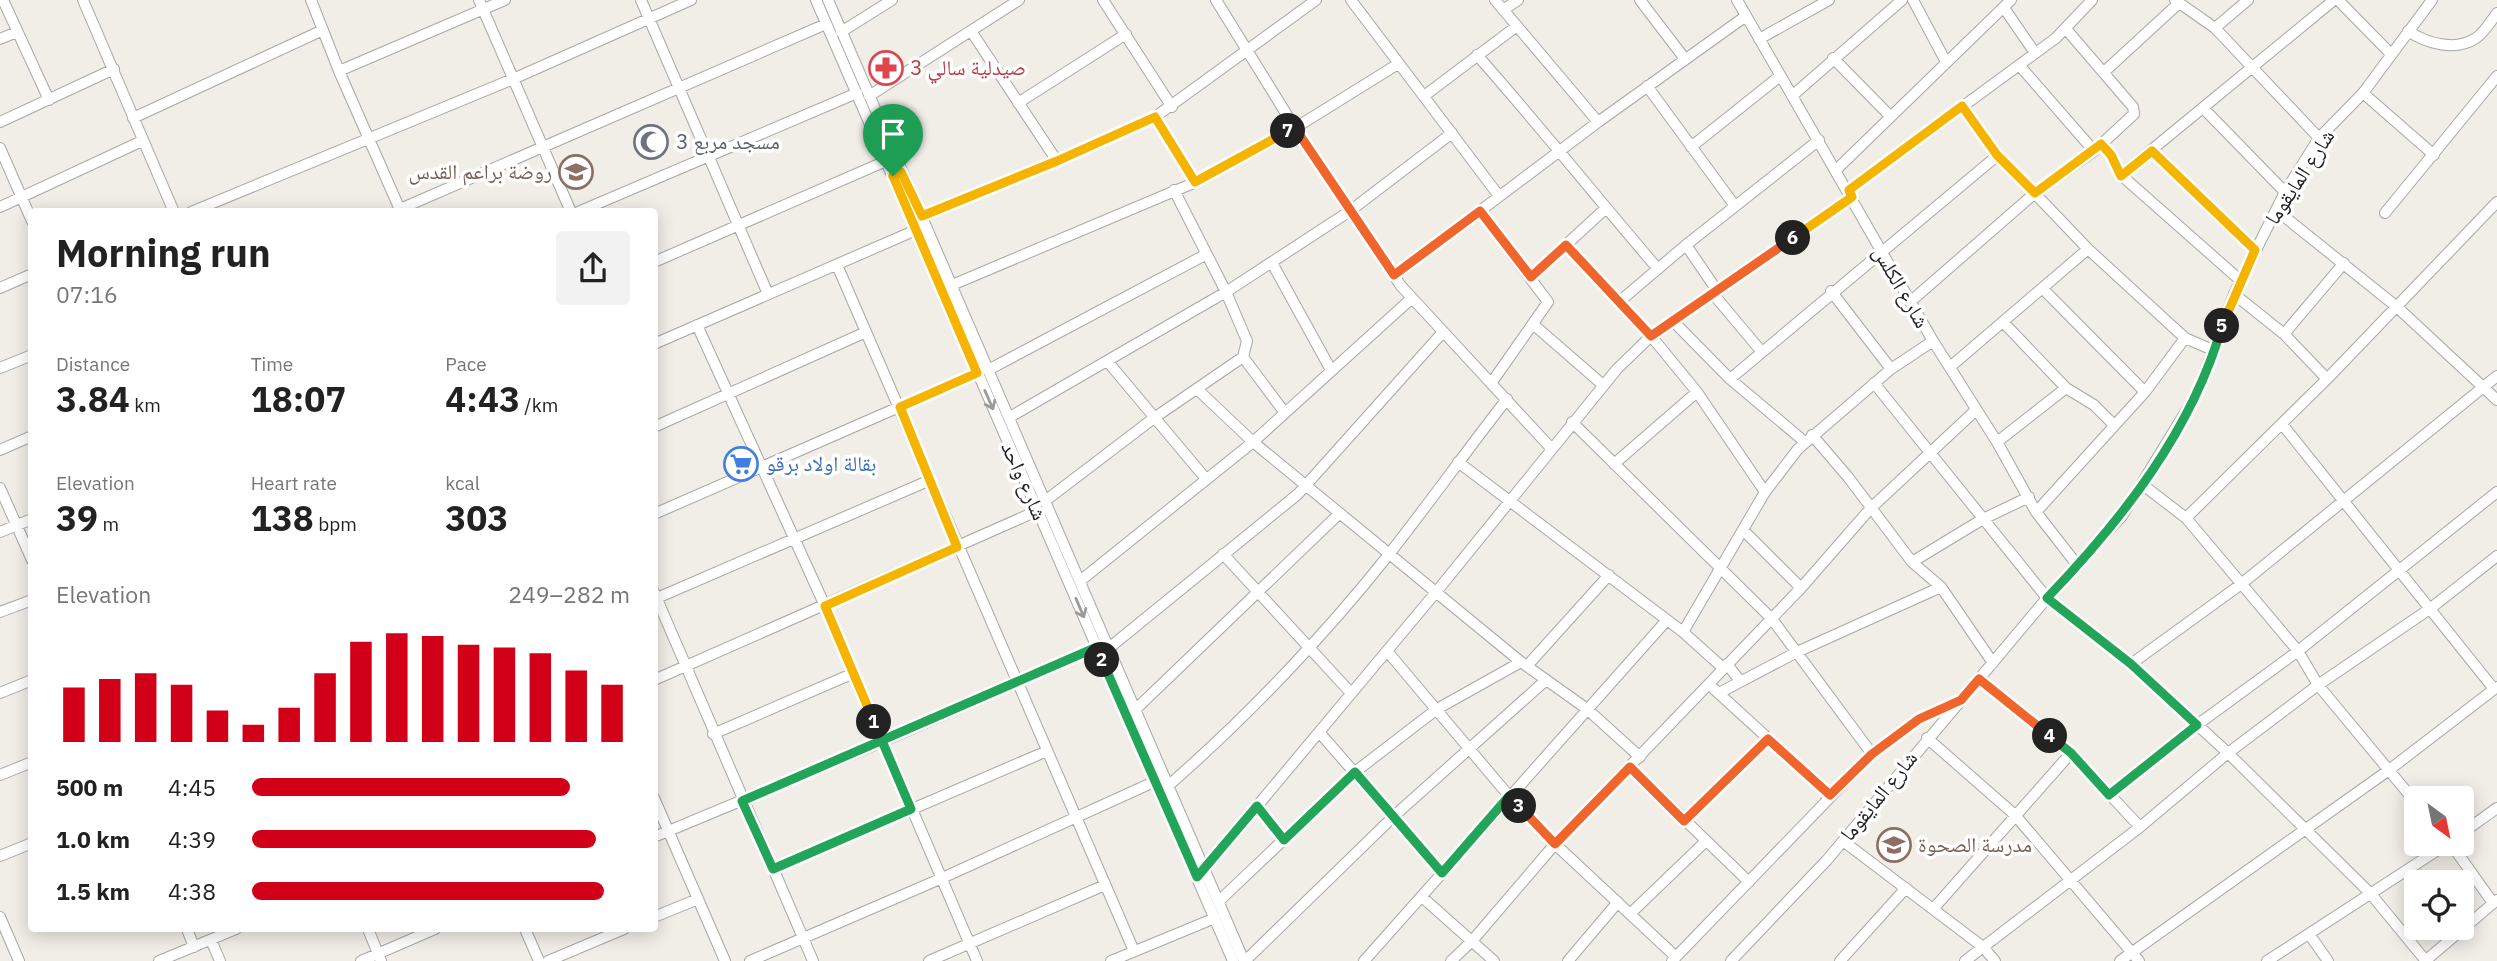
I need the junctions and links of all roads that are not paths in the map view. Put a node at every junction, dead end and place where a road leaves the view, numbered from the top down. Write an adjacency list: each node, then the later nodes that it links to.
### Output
1 (3, 0): 40 (street)
2 (505, 0): 28 (street)
3 (640, 0): 32 (street)
4 (691, 0): 32 (street)
5 (816, 0): 33 (street, شارع واحد)
6 (828, 0): 41 (street, شارع واحد)
7 (892, 0): 41 (street)
8 (1019, 0): 38 (street)
9 (1103, 0): 42 (street)
10 (1216, 0): 45 (street)
11 (1316, 0): 45 (street)
12 (1351, 0): 52 (street)
13 (1495, 0): 29 (street)
14 (1518, 0): 29 (street)
15 (1640, 0): 49 (street)
16 (1737, 0): 31 (street, شارع الكلس)
17 (1829, 0): 44 (street)
18 (1902, 0): 50 (street)
19 (1913, 0): 51 (street)
20 (2092, 0): 36 (street)
21 (2248, 0): 35 (street)
22 (2336, 0): 47 (street); 54 (street)
23 (2432, 0): 39 (street, شارع المايقوما)
24 (85, 1): 55 (street)
25 (313, 1): 37 (street)
26 (2177, 1): 35 (street); 57 (street)
27 (2007, 4): 46 (street); 51 (street)
28 (481, 5): 56 (street); 60 (street)
29 (1503, 10): 34 (street)
30 (2497, 13): 39 (street)
31 (1746, 16): 44 (street, شارع الكلس); 49 (street)
32 (649, 18): 60 (street); 61 (street)
33 (826, 24): 61 (street); 63 (street, شارع واحد)
34 (1517, 26): 48 (street); 77 (street)
35 (2215, 28): 54 (street)
36 (2066, 29): 46 (street); 57 (street)
37 (323, 30): 56 (street); 75 (street)
38 (971, 31): 65 (street); 69 (street)
39 (2408, 31): 47 (street, شارع المايقوما)
40 (17, 32): 43 (street); 68 (street)
41 (841, 32): 65 (street, شارع واحد)
42 (1126, 34): 69 (street); 71 (street)
43 (0, 39)
44 (1759, 39): 58 (street, شارع الكلس)
45 (1249, 50): 71 (street); 78 (street)
46 (2035, 53): 53 (street)
47 (2390, 53): 64 (street, شارع المايقوما)
48 (1477, 55): 66 (street); 88 (street)
49 (1685, 58): 62 (street)
50 (1833, 58): 67 (street); 73 (street)
51 (1946, 62): 73 (street)
52 (1398, 64): 66 (street); 78 (street)
53 (2019, 65): 70 (street); 87 (street)
54 (2252, 67): 72 (street); 81 (street)
55 (114, 69): 68 (street); 75 (street)
56 (338, 71): 80 (street)
57 (2104, 72): 87 (street)
58 (1780, 76): 67 (street, شارع الكلس); 85 (street)
59 (2497, 76): 91 (street)
60 (513, 79): 80 (street); 84 (street)
61 (678, 86): 84 (street); 92 (street)
62 (1647, 86): 77 (street); 85 (street)
63 (857, 93): 92 (street); 93 (street, شارع واحد)
64 (2363, 93): 81 (street, شارع المايقوما); 91 (street)
65 (869, 96): 96 (street, شارع واحد)
66 (1424, 96): 79 (street)
67 (1792, 96): 82 (street, شارع الكلس)
68 (49, 100): 76 (street)
69 (1018, 103): 94 (street)
70 (1962, 106): 90 (street); 102 (street)
71 (1172, 107): 74 (street)
72 (2204, 109): 89 (street); 100 (street)
73 (1890, 116): 95 (street)
74 (1155, 117): 94 (street); 98 (street)
75 (133, 118): 83 (street)
76 (0, 122)
77 (1598, 122): 88 (street)
78 (1295, 128): 98 (street); 116 (street)
79 (1452, 132): 103 (street); 116 (street)
80 (368, 137): 109 (street); 110 (street)
81 (2319, 138): 100 (street, شارع المايقوما)
82 (1819, 140): 95 (street, شارع الكلس); 106 (street)
83 (142, 141): 104 (street); 108 (street)
84 (542, 146): 111 (street); 112 (street)
85 (1690, 147): 106 (street)
86 (0, 148): 104 (street)
87 (2097, 148): 97 (street); 101 (street)
88 (1561, 150): 103 (street); 114 (street)
89 (2152, 151): 97 (street); 126 (street)
90 (1997, 155): 101 (street); 127 (street)
91 (2434, 155): 119 (street)
92 (709, 157): 113 (street); 121 (street)
93 (886, 161): 96 (street, شارع واحد); 121 (street)
94 (1057, 161): 120 (street)
95 (1837, 169): 102 (street, شارع الكلس)
96 (897, 174): 120 (street, شارع واحد); 122 (street, شارع واحد)
97 (2121, 176): 137 (street)
98 (1195, 182): 99 (street)
99 (1174, 190): 128 (street); 138 (street)
100 (2285, 192): 115 (street, شارع المايقوما)
101 (2035, 193): 125 (street); 148 (street)
102 (1850, 194): 127 (street, شارع الكلس); 143 (street)
103 (1499, 196): 117 (street)
104 (21, 198): 107 (street); 118 (street)
105 (2497, 202): 149 (street)
106 (1735, 206): 124 (street)
107 (0, 207)
108 (172, 208)
109 (200, 208)
110 (399, 208)
111 (407, 208)
112 (569, 208)
113 (588, 208)
114 (1605, 209): 123 (street); 133 (street)
115 (2276, 210): 126 (street, شارع المايقوما); 131 (street)
116 (1350, 211): 130 (street); 134 (street)
117 (1480, 211): 134 (street); 136 (street)
118 (28, 213)
119 (2385, 213)
120 (922, 216): 138 (street, شارع واحد)
121 (739, 225): 129 (street); 144 (street)
122 (916, 230): 132 (street); 171 (street, شارع واحد)
123 (1566, 245): 136 (street); 147 (street)
124 (1686, 245): 133 (street); 143 (street)
125 (2088, 249): 140 (street); 158 (street)
126 (2255, 250): 137 (street, شارع المايقوما)
127 (1879, 252): 141 (street); 148 (street, شارع الكلس)
128 (1205, 255): 142 (street); 169 (street)
129 (658, 260)
130 (1272, 262): 142 (street); 170 (street)
131 (2344, 263): 149 (street); 156 (street)
132 (837, 265): 144 (street); 155 (street)
133 (1658, 269): 147 (street)
134 (1394, 275): 146 (street)
135 (28, 276): 139 (street)
136 (1531, 277): 153 (street)
137 (2241, 281): 145 (street, شارع المايقوما)
138 (952, 285): 169 (street, شارع واحد)
139 (0, 288)
140 (2043, 289): 151 (street); 182 (street)
141 (1831, 291): 161 (street); 168 (street)
142 (1226, 292): 164 (street); 165 (street)
143 (1716, 293): 150 (street); 161 (street)
144 (768, 294): 152 (street)
145 (2234, 294): 156 (street); 162 (street, شارع المايقوما)
146 (1412, 298): 154 (street); 170 (street)
147 (1620, 301): 157 (street)
148 (1910, 302): 159 (street, شارع الكلس)
149 (2397, 307): 174 (street); 178 (street)
150 (1673, 321): 157 (street); 173 (street)
151 (2004, 323): 166 (street); 180 (street)
152 (697, 325): 160 (street); 183 (street)
153 (1534, 325): 175 (street); 177 (street)
154 (1443, 331): 175 (street); 208 (street)
155 (866, 332): 183 (street); 186 (street)
156 (2284, 334): 174 (street)
157 (1651, 336): 177 (street); 181 (street)
158 (2185, 338): 162 (street); 182 (street)
159 (1933, 341): 166 (street, شارع الكلس); 168 (street)
160 (658, 342)
161 (1761, 351): 173 (street)
162 (2215, 351): 207 (street, شارع المايقوما)
163 (28, 357): 167 (street)
164 (1244, 357): 179 (street); 188 (street)
165 (1108, 362): 189 (street); 190 (street)
166 (1950, 367): 187 (street, شارع الكلس)
167 (0, 368)
168 (1891, 369): 176 (street)
169 (988, 370): 189 (street, شارع واحد)
170 (1331, 370): 188 (street)
171 (977, 373): 186 (street); 217 (street, شارع واحد, one-way to 217)
172 (2497, 376): 178 (street)
173 (1730, 379): 196 (street)
174 (2327, 379): 193 (street)
175 (1492, 382): 184 (street)
176 (1874, 383): 196 (street); 201 (street)
177 (1603, 385): 191 (street)
178 (2484, 387): 185 (street); 215 (street)
179 (1197, 388): 190 (street); 197 (street)
180 (2066, 388): 194 (street); 198 (street)
181 (1697, 392): 203 (street); 210 (street)
182 (2145, 392): 194 (street)
183 (729, 395): 192 (street); 204 (street)
184 (1507, 399): 199 (street); 202 (street)
185 (2497, 400)
186 (900, 407): 204 (street); 206 (street)
187 (1976, 410): 198 (street, شارع الكلس); 201 (street)
188 (1285, 413): 197 (street)
189 (1010, 417): 213 (street, شارع واحد)
190 (1154, 418): 205 (street); 213 (street)
191 (1572, 422): 199 (street); 203 (street)
192 (658, 424)
193 (2282, 424): 215 (street); 221 (street)
194 (2114, 425): 219 (street)
195 (28, 438): 200 (street)
196 (1808, 438): 210 (street); 216 (street)
197 (1253, 442): 205 (street); 208 (street)
198 (1997, 442): 212 (street, شارع الكلس)
199 (1550, 447): 214 (street)
200 (0, 450)
201 (1929, 452): 216 (street); 222 (street)
202 (1458, 462): 214 (street); 233 (street)
203 (1614, 464): 237 (street)
204 (761, 469): 218 (street); 229 (street)
205 (1206, 479): 240 (street)
206 (928, 481): 229 (street); 230 (street)
207 (2143, 485): 221 (street); 236 (street, شارع المايقوما)
208 (1307, 486): 220 (street); 232 (street)
209 (0, 488): 226 (street)
210 (1765, 492): 227 (street)
211 (2497, 492): 238 (street)
212 (2029, 497): 219 (street, شارع الكلس); 222 (street)
213 (1045, 500): 223 (street, شارع واحد)
214 (1508, 500): 239 (street); 245 (street)
215 (2342, 500): 238 (street); 241 (street)
216 (1870, 509): 235 (street); 243 (street)
217 (1037, 511): 225 (street, شارع واحد); 230 (street)
218 (658, 512)
219 (2036, 512): 236 (street, شارع الكلس)
220 (1340, 513): 233 (street); 244 (street)
221 (2186, 518): 241 (street)
222 (1983, 519): 235 (street); 247 (street)
223 (1054, 520): 225 (street); 240 (street, شارع واحد)
224 (28, 521): 226 (street)
225 (1044, 525): 257 (street, شارع واحد, one-way to 257)
226 (16, 526): 228 (street); 231 (street)
227 (1743, 530): 237 (street); 243 (street)
228 (0, 532)
229 (794, 541): 246 (street); 250 (street)
230 (957, 547): 250 (street); 274 (street)
231 (28, 552)
232 (1223, 554): 244 (street); 258 (street)
233 (1389, 554): 245 (street); 256 (street)
234 (2497, 555): 251 (street)
235 (1912, 562): 242 (street)
236 (2078, 566): 247 (street, شارع المايقوما)
237 (1722, 568): 253 (street); 255 (street)
238 (2401, 570): 251 (street); 261 (street)
239 (1609, 575): 254 (street); 263 (street)
240 (1080, 581): 258 (street, شارع واحد)
241 (2240, 585): 261 (street); 264 (street)
242 (1941, 587): 260 (street); 262 (street)
243 (1801, 588): 253 (street)
244 (1259, 591): 256 (street); 281 (street)
245 (1437, 591): 259 (street); 263 (street)
246 (658, 594)
247 (2047, 598): 262 (street, شارع المايقوما); 264 (street)
248 (658, 600): 265 (street)
249 (28, 602): 252 (street)
250 (825, 606): 265 (street); 267 (street)
251 (2431, 608): 275 (street); 276 (street)
252 (0, 612)
253 (1772, 619): 260 (street); 266 (street)
254 (1667, 620): 255 (street); 283 (street)
255 (1684, 632): 266 (street)
256 (1309, 646): 278 (street); 302 (street)
257 (1097, 647): 274 (street); 301 (street, شارع واحد)
258 (1109, 648): 281 (street, شارع واحد)
259 (1387, 651): 278 (street); 282 (street)
260 (1797, 652): 271 (street); 294 (street)
261 (2298, 652): 275 (street); 284 (street)
262 (1993, 663): 269 (street, شارع المايقوما)
263 (1524, 664): 270 (street); 282 (street)
264 (2131, 664): 284 (street)
265 (684, 666): 268 (street); 286 (street)
266 (1725, 666): 271 (street); 273 (street)
267 (854, 673): 286 (street); 289 (street)
268 (658, 678)
269 (1979, 679): 280 (street, شارع المايقوما); 292 (street)
270 (1546, 680): 283 (street); 290 (street)
271 (1740, 681): 279 (street)
272 (28, 682): 277 (street)
273 (1709, 683): 279 (street); 295 (street)
274 (1017, 684): 289 (street); 291 (street)
275 (2318, 685): 293 (street); 298 (street)
276 (2496, 688): 298 (street)
277 (0, 693)
278 (1351, 693): 285 (street)
279 (1719, 693): 288 (street)
280 (1961, 700): 287 (street, شارع المايقوما); 294 (street)
281 (1136, 709): 302 (street, شارع واحد)
282 (1437, 709): 290 (street); 299 (street)
283 (1587, 709): 295 (street); 306 (street)
284 (2197, 725): 293 (street); 305 (street)
285 (1320, 732): 299 (street); 308 (street)
286 (713, 734): 307 (street)
287 (1927, 738): 312 (street); 323 (street, شارع المايقوما)
288 (1768, 739): 304 (street); 315 (street)
289 (882, 742): 307 (street); 311 (street)
290 (1468, 746): 306 (street); 313 (street)
291 (1047, 751): 311 (street); 314 (street)
292 (2071, 753): 305 (street); 312 (street)
293 (2228, 753): 317 (street); 318 (street)
294 (1872, 754): 304 (street)
295 (1640, 757): 297 (street)
296 (28, 764): 300 (street)
297 (1630, 767): 315 (street); 324 (street)
298 (2389, 770): 303 (street); 318 (street)
299 (1355, 772): 313 (street); 321 (street)
300 (0, 775)
301 (1156, 780): 314 (street); 332 (street, شارع واحد)
302 (1169, 785): 330 (street, شارع واحد)
303 (2404, 788)
304 (1830, 795): 335 (street)
305 (2109, 795): 317 (street)
306 (1509, 796): 324 (street); 331 (street)
307 (742, 801): 319 (street); 329 (street)
308 (1257, 806): 321 (street); 330 (street)
309 (658, 808): 319 (street)
310 (2497, 808): 316 (street)
311 (911, 809): 329 (street); 333 (street)
312 (2015, 815): 334 (street); 344 (street)
313 (1394, 816): 331 (street); 379 (street)
314 (1076, 818): 333 (street); 336 (street)
315 (1684, 821): 322 (street)
316 (2474, 824)
317 (2140, 827): 334 (street)
318 (2305, 830): 338 (street); 364 (street)
319 (668, 832): 320 (street); 340 (street)
320 (658, 836)
321 (1284, 840): 341 (street)
322 (1706, 841): 335 (street); 345 (street)
323 (1843, 841): 337 (street); 384 (street, شارع المايقوما)
324 (1555, 844): 342 (street); 358 (street)
325 (28, 846): 326 (street)
326 (0, 856)
327 (2430, 856): 338 (street)
328 (2459, 856): 343 (street)
329 (773, 869): 356 (street)
330 (1205, 869): 332 (street); 341 (street, شارع واحد)
331 (1442, 873): 339 (street)
332 (1197, 877): 348 (street, شارع واحد)
333 (940, 879): 356 (street); 359 (street)
334 (2070, 880): 361 (street); 364 (street)
335 (1749, 882): 365 (street)
336 (1105, 885): 359 (street); 362 (street)
337 (1906, 888): 344 (street); 385 (street)
338 (2370, 893): 355 (street); 391 (street)
339 (1422, 897): 358 (street); 380 (street)
340 (698, 899): 346 (street); 372 (street)
341 (1219, 901): 379 (street, شارع واحد)
342 (1618, 902): 345 (street); 383 (street)
343 (2495, 902): 391 (street)
344 (1934, 908): 361 (street)
345 (1632, 913): 365 (street)
346 (658, 915)
347 (0, 917): 366 (street)
348 (1214, 918): 362 (street); 378 (street, شارع واحد)
349 (188, 932): 360 (street)
350 (229, 932): 357 (street)
351 (369, 932): 363 (street)
352 (429, 932): 363 (street)
353 (526, 932): 370 (street)
354 (617, 932): 371 (street)
355 (2309, 934): 389 (street); 390 (street)
356 (803, 938): 373 (street); 374 (street)
357 (211, 940): 360 (street); 368 (street)
358 (1472, 941): 381 (street); 382 (street)
359 (969, 943): 375 (street); 376 (street)
360 (194, 947): 367 (street)
361 (1983, 947): 386 (street); 387 (street)
362 (1134, 951): 377 (street)
363 (380, 957): 369 (street)
364 (2135, 957): 388 (street)
365 (1674, 959)
366 (19, 961)
367 (159, 961)
368 (220, 961)
369 (361, 961)
370 (539, 961)
371 (548, 961)
372 (725, 961)
373 (750, 961)
374 (813, 961)
375 (929, 961)
376 (976, 961)
377 (1111, 961)
378 (1234, 961)
379 (1245, 961)
380 (1364, 961)
381 (1451, 961)
382 (1494, 961)
383 (1568, 961)
384 (1731, 961)
385 (1840, 961)
386 (1965, 961)
387 (1995, 961)
388 (2120, 961)
389 (2267, 961)
390 (2328, 961)
391 (2425, 961)

